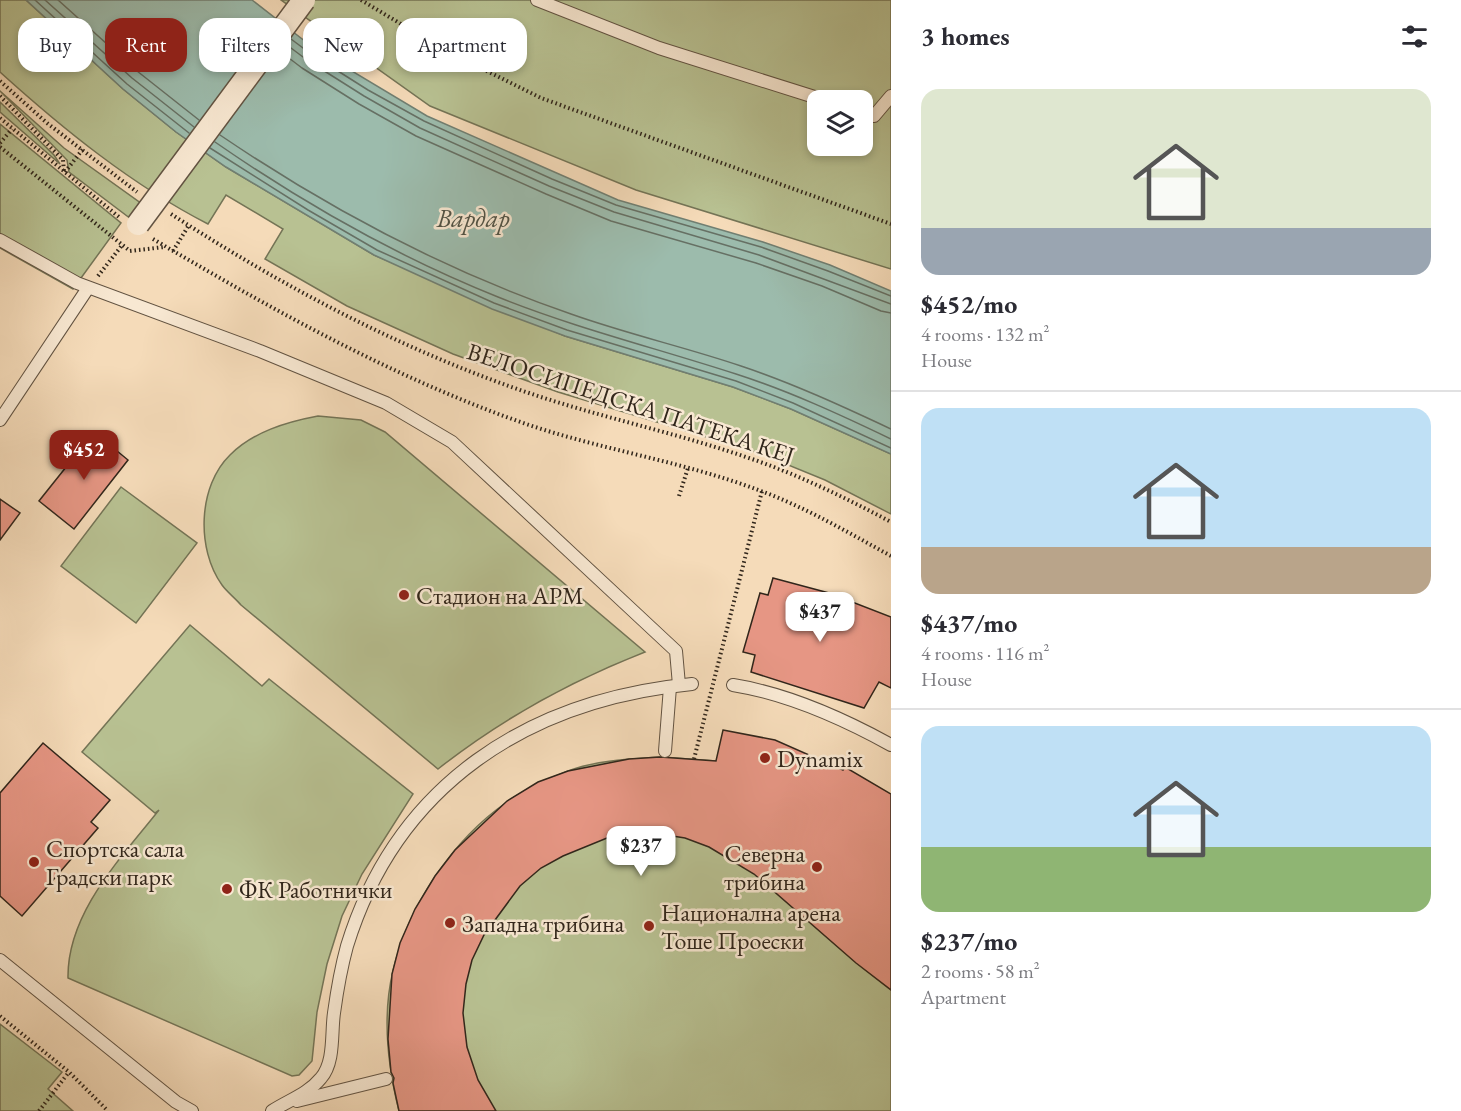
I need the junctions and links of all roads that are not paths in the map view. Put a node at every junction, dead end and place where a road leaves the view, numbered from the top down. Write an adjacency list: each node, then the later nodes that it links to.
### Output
1 (303, 0): 6 (street, bridge)
2 (537, 0): 3 (lane)
3 (807, 95)
4 (891, 96): 5 (lane)
5 (873, 116)
6 (137, 226)
7 (0, 240): 8 (lane)
8 (88, 288): 9 (lane); 10 (lane)
9 (0, 420)
10 (680, 685): 13 (lane); 16 (lane)
11 (733, 685): 12 (lane)
12 (891, 745)
13 (665, 751)
14 (0, 960): 17 (lane)
15 (386, 1079): 16 (lane)
16 (274, 1109)
17 (192, 1111)

